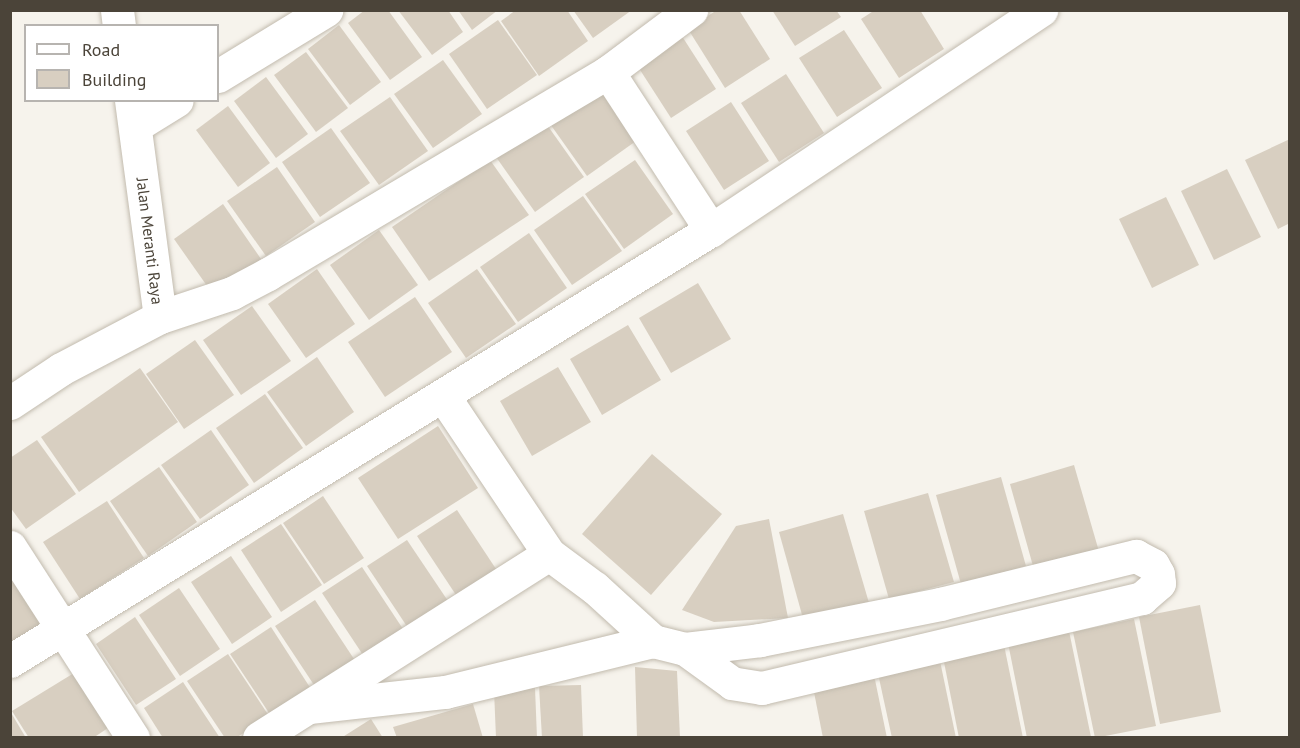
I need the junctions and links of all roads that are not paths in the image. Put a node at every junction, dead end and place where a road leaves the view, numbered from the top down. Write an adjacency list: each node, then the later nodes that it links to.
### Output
1 (326, 10): 5 (street)
2 (690, 10): 4 (street)
3 (1041, 10): 8 (street)
4 (608, 72): 8 (street); 9 (street)
5 (219, 75)
6 (170, 102): 7 (street)
7 (133, 113): 9 (street, Jalan Meranti Raya)
8 (711, 230): 10 (street)
9 (160, 317): 11 (street, Jalan Meranti Raya)
10 (444, 397): 13 (street); 14 (street)
11 (12, 400)
12 (10, 547): 14 (street)
13 (549, 554): 15 (street); 18 (street)
14 (63, 628): 17 (street); 19 (street)
15 (653, 641): 16 (street); 18 (street)
16 (685, 649): 16 (street)
17 (10, 662)
18 (309, 707): 20 (street)
19 (133, 738)
20 (260, 738)

